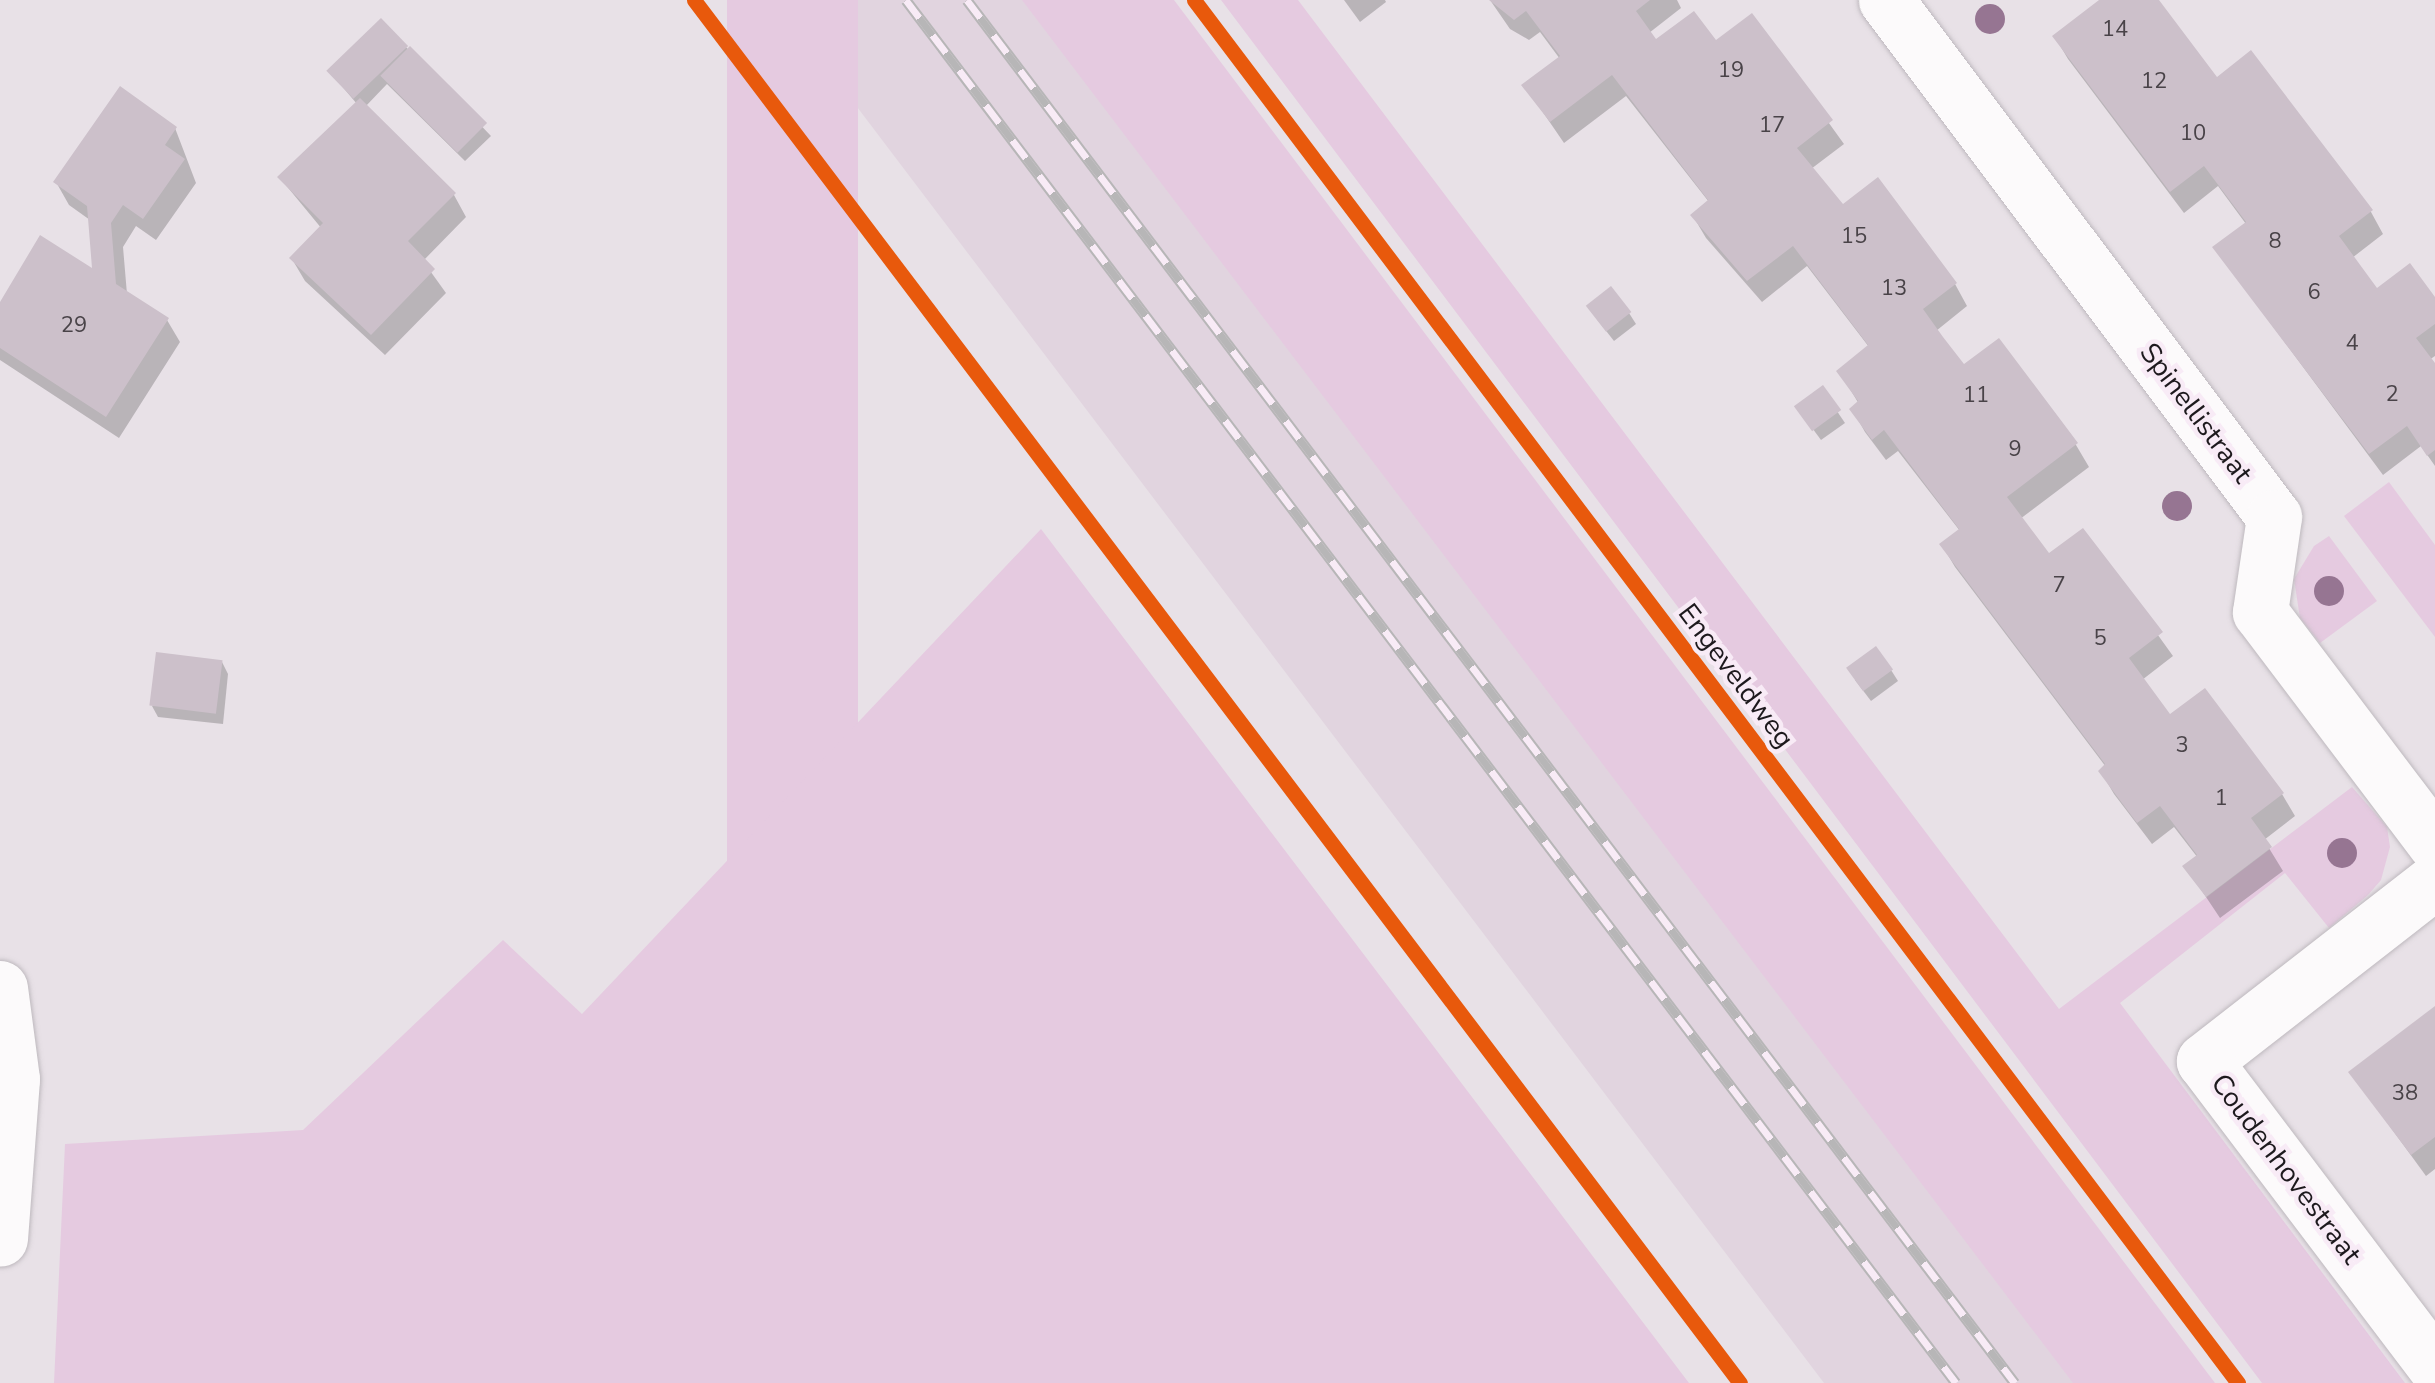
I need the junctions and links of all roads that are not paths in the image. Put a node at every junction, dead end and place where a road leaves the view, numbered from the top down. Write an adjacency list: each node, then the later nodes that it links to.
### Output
1 (1892, 2): 2 (street, Spinellistraat)
2 (2435, 843)
3 (2435, 881): 6 (street, Coudenhovestraat)
4 (0, 988): 5 (street)
5 (0, 1239)
6 (2435, 1366)

